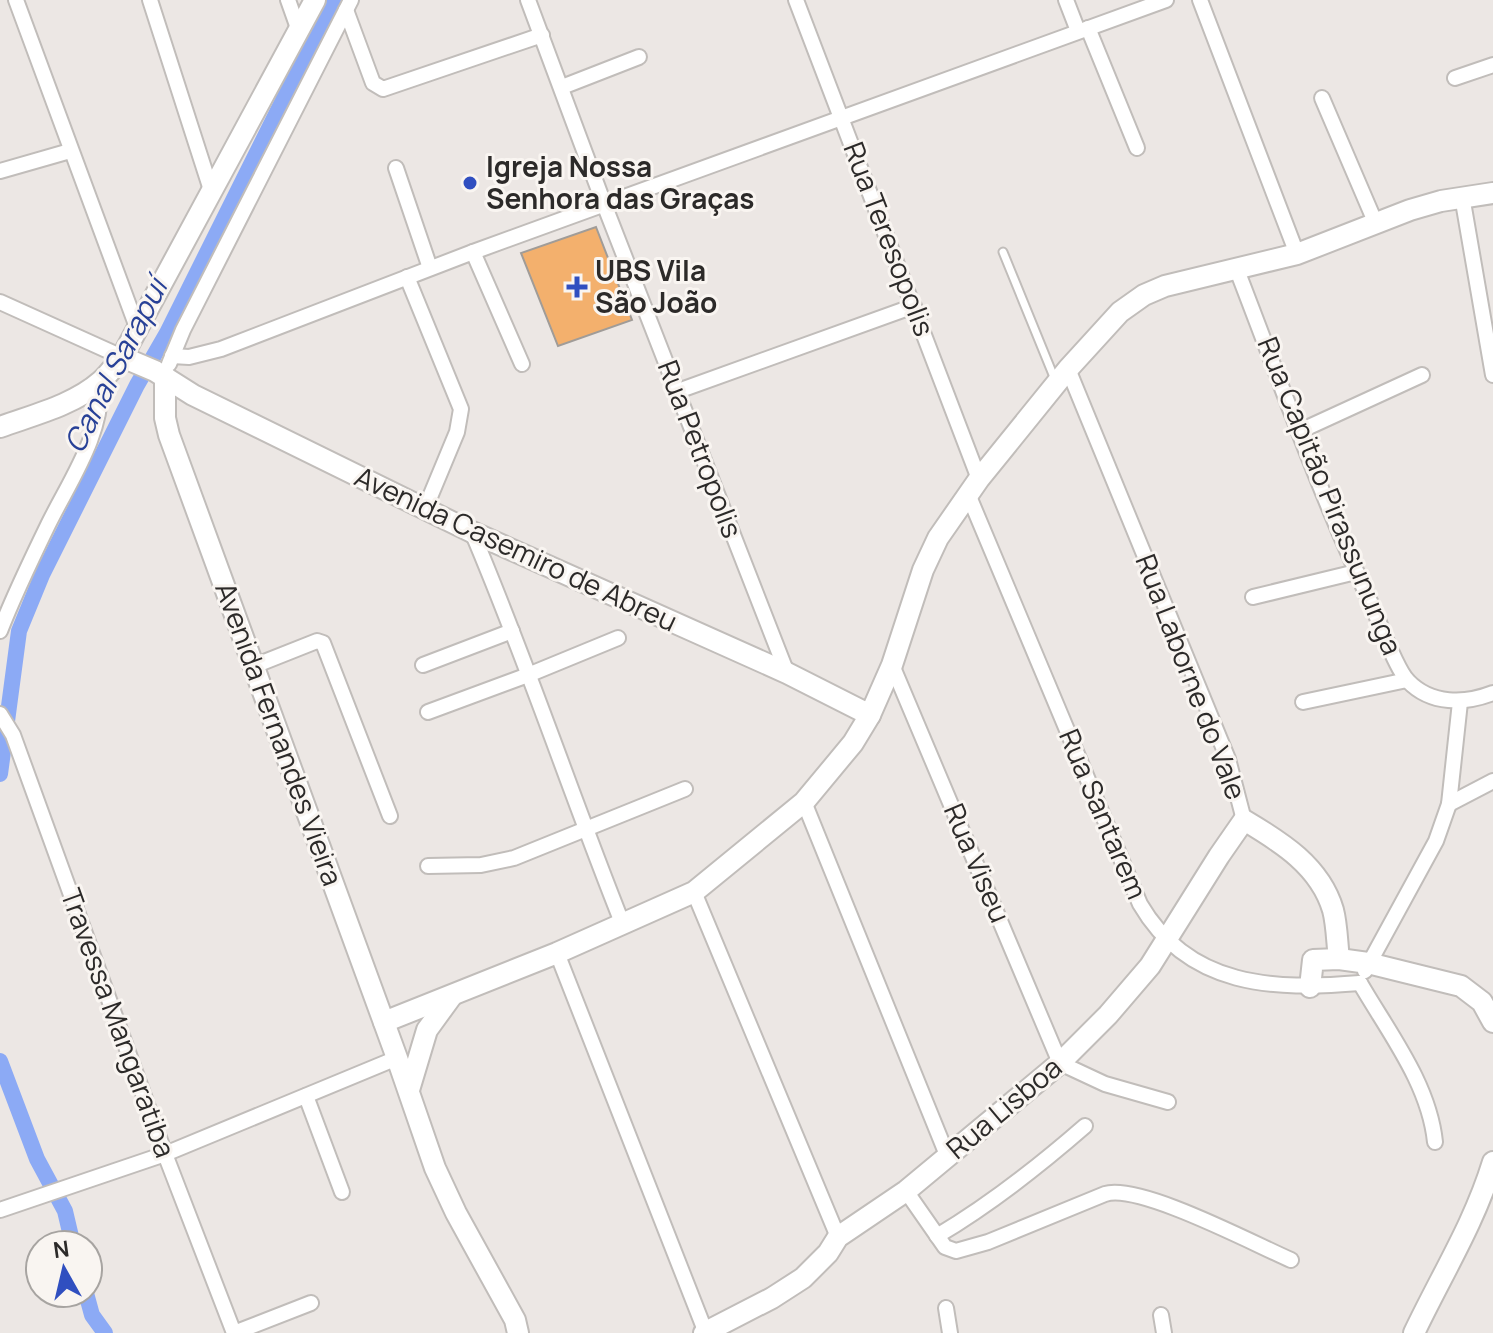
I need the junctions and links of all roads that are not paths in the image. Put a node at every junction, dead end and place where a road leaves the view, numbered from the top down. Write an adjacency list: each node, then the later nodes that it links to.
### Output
1 (16, 0): 21 (street)
2 (150, 0): 24 (street)
3 (288, 0): 12 (street)
4 (315, 0): 12 (main road)
5 (528, 0): 13 (street, Rua Petropolis)
6 (796, 0): 19 (street, Rua Teresopolis)
7 (1066, 0): 11 (street)
8 (1166, 0): 11 (street)
9 (1200, 0): 31 (street)
10 (348, 5): 13 (street); 38 (street)
11 (1083, 30): 19 (street); 20 (street)
12 (299, 31): 24 (main road)
13 (542, 35): 17 (street, Rua Petropolis)
14 (639, 57): 17 (street)
15 (1493, 65): 16 (street)
16 (1455, 78)
17 (562, 87): 27 (street, Rua Petropolis)
18 (1322, 98): 28 (street)
19 (842, 116): 27 (street); 36 (street, Rua Teresopolis)
20 (1137, 148)
21 (70, 151): 23 (street); 37 (street)
22 (396, 168): 32 (street)
23 (0, 171)
24 (212, 193): 37 (main road)
25 (1493, 193): 26 (main road)
26 (1462, 196): 28 (main road); 43 (street)
27 (604, 204): 29 (street); 46 (street, Rua Petropolis)
28 (1376, 224): 31 (main road)
29 (473, 252): 32 (street); 40 (street)
30 (1003, 252): 44 (lane)
31 (1297, 254): 33 (main road)
32 (430, 268): 34 (street)
33 (1237, 270): 44 (main road); 48 (street, Rua Capitão Pirassununga)
34 (407, 277): 38 (street); 50 (street)
35 (0, 302): 39 (street)
36 (914, 306): 46 (street); 49 (street, Rua Teresopolis)
37 (138, 330): 39 (main road)
38 (172, 356): 41 (street)
39 (129, 360): 41 (main road, Avenida Casemiro de Abreu); 45 (main road)
40 (522, 364)
41 (160, 373): 50 (main road, Avenida Casemiro de Abreu); 59 (main road, Avenida Fernandes Vieira)
42 (1422, 375): 48 (street)
43 (1493, 375)
44 (1062, 376): 49 (main road); 74 (street, Rua Laborne do Vale)
45 (100, 382): 47 (main road); 54 (street)
46 (678, 391): 60 (street, Rua Petropolis)
47 (0, 427)
48 (1300, 431): 52 (street, Rua Capitão Pirassununga)
49 (974, 486): 58 (main road); 79 (street, Rua Santarem)
50 (425, 509): 51 (main road, Avenida Casemiro de Abreu)
51 (472, 532): 55 (street); 60 (main road, Avenida Casemiro de Abreu)
52 (1356, 572): 53 (street); 62 (street, Rua Capitão Pirassununga)
53 (1253, 597)
54 (0, 631)
55 (512, 631): 57 (street); 61 (street)
56 (618, 638): 61 (street)
57 (423, 665)
58 (892, 665): 68 (main road); 88 (street, Rua Viseu)
59 (254, 666): 73 (street); 86 (main road, Avenida Fernandes Vieira)
60 (787, 673): 68 (main road, Avenida Casemiro de Abreu)
61 (528, 675): 66 (street); 75 (street)
62 (1407, 680): 64 (street); 65 (street, Rua Capitão Pirassununga)
63 (1493, 693): 65 (street)
64 (1303, 702)
65 (1460, 702): 72 (street)
66 (428, 712)
67 (0, 714): 94 (street, Travessa Mangaratiba)
68 (870, 715): 71 (main road)
69 (1493, 781): 72 (street)
70 (685, 789): 75 (street)
71 (804, 802): 77 (main road); 95 (street)
72 (1449, 804): 82 (street)
73 (390, 816)
74 (1244, 820): 79 (main road, Rua Lisboa); 81 (main road, Rua Laborne do Vale)
75 (585, 829): 76 (street); 78 (street)
76 (428, 866)
77 (694, 892): 78 (main road); 101 (street)
78 (623, 925): 80 (main road)
79 (1166, 940): 83 (street, Rua Santarem); 88 (main road, Rua Lisboa)
80 (557, 953): 84 (main road); 108 (street)
81 (1339, 959): 82 (main road); 83 (main road)
82 (1364, 973): 83 (street, Rua Santarem); 85 (main road); 93 (street)
83 (1310, 987)
84 (453, 994): 86 (main road); 89 (main road)
85 (1490, 1009)
86 (384, 1022): 87 (main road, Avenida Fernandes Vieira)
87 (397, 1058): 89 (main road, Avenida Fernandes Vieira); 90 (street)
88 (1060, 1063): 91 (street); 95 (main road, Rua Lisboa)
89 (409, 1090): 107 (main road, Avenida Fernandes Vieira)
90 (306, 1096): 94 (street); 98 (street)
91 (1168, 1102)
92 (1085, 1126): 100 (street)
93 (1435, 1142)
94 (165, 1154): 99 (street); 106 (street, Travessa Mangaratiba)
95 (947, 1155): 97 (main road, Rua Lisboa)
96 (1493, 1162): 111 (main road)
97 (906, 1191): 100 (street); 101 (main road, Rua Lisboa)
98 (342, 1192)
99 (0, 1210)
100 (937, 1236): 102 (street)
101 (838, 1237): 108 (main road, Rua Lisboa)
102 (1291, 1260)
103 (311, 1303): 106 (street)
104 (946, 1308): 109 (street)
105 (1161, 1315): 110 (street)
106 (234, 1333)
107 (518, 1333)
108 (705, 1333)
109 (950, 1333)
110 (1164, 1333)
111 (1414, 1333)

